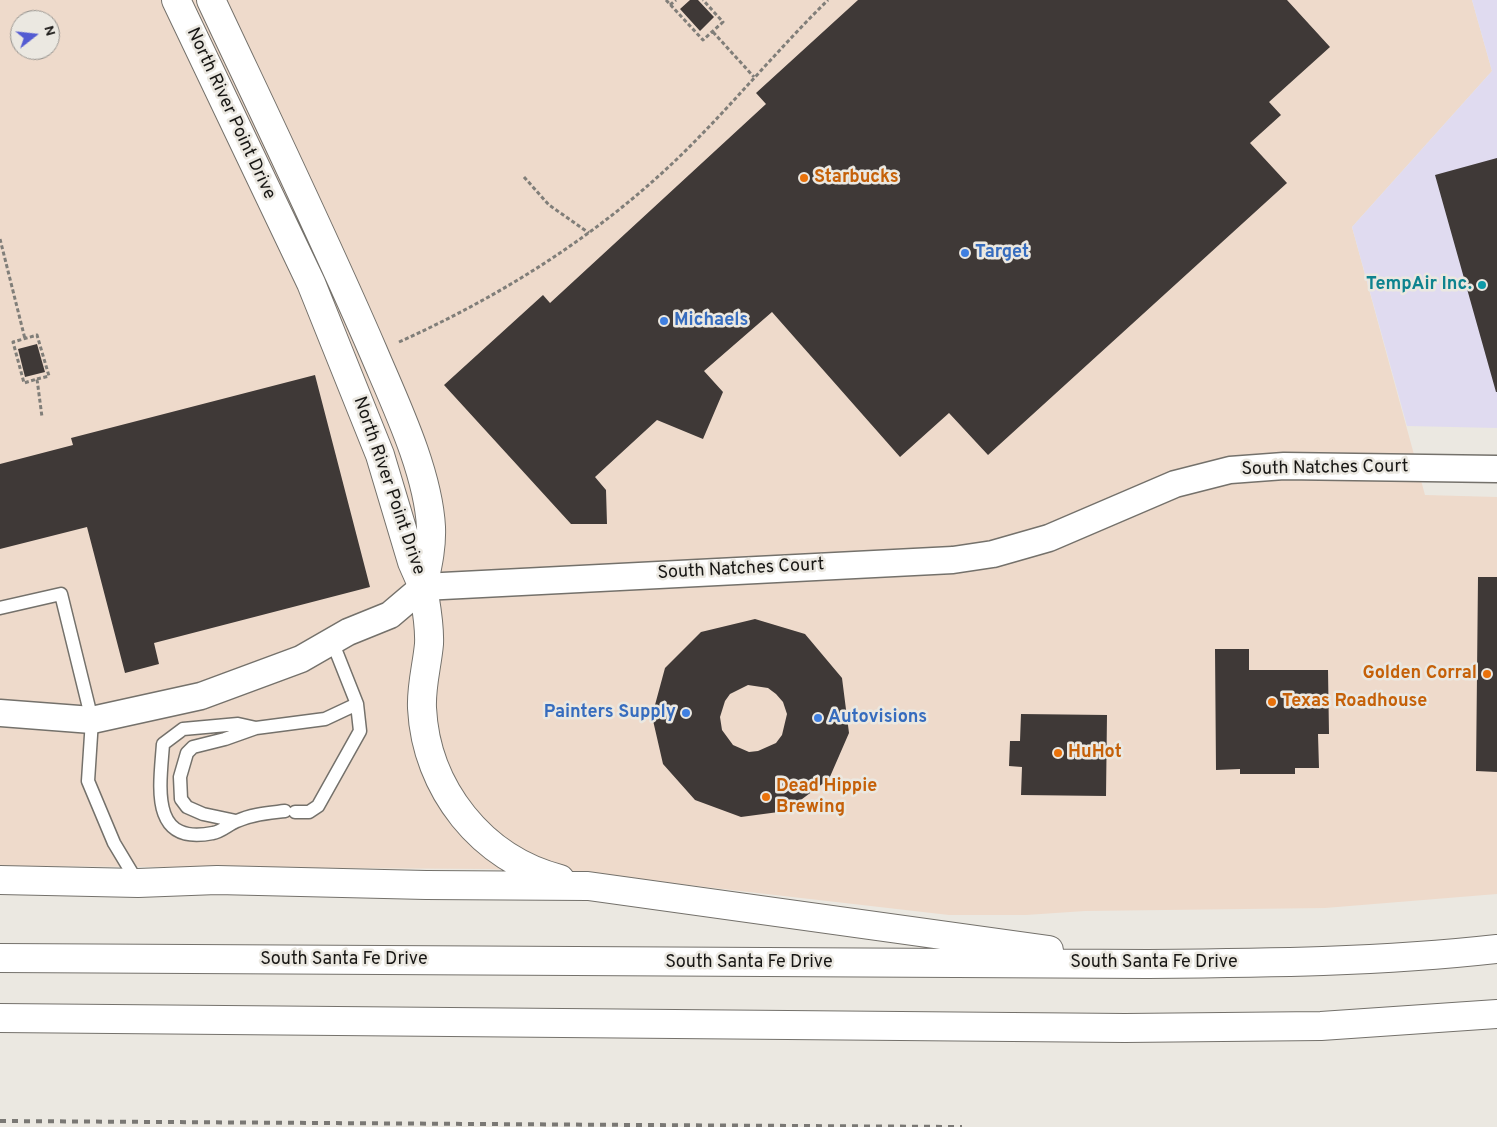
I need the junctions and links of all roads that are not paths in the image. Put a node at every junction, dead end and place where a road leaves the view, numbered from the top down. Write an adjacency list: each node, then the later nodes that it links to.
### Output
1 (176, 0): 4 (main road, North River Point Drive)
2 (211, 0): 4 (main road, North River Point Drive)
3 (1497, 469): 4 (street, South Natches Court)
4 (423, 587): 6 (street); 14 (main road)
5 (0, 608): 9 (lane)
6 (332, 641): 7 (lane); 9 (street)
7 (357, 704): 10 (lane); 11 (lane)
8 (1, 709): 9 (street)
9 (92, 720): 13 (lane)
10 (256, 728): 11 (lane); 11 (lane)
11 (236, 821)
12 (0, 880): 13 (main road)
13 (138, 882): 14 (main road)
14 (588, 886): 17 (main road)
15 (1497, 949): 17 (main road, South Santa Fe Drive)
16 (0, 958): 17 (main road, South Santa Fe Drive)
17 (1148, 964)
18 (1497, 1014): 21 (main road)
19 (0, 1018): 21 (main road)
20 (1497, 1023): 21 (main road)
21 (1321, 1026)

